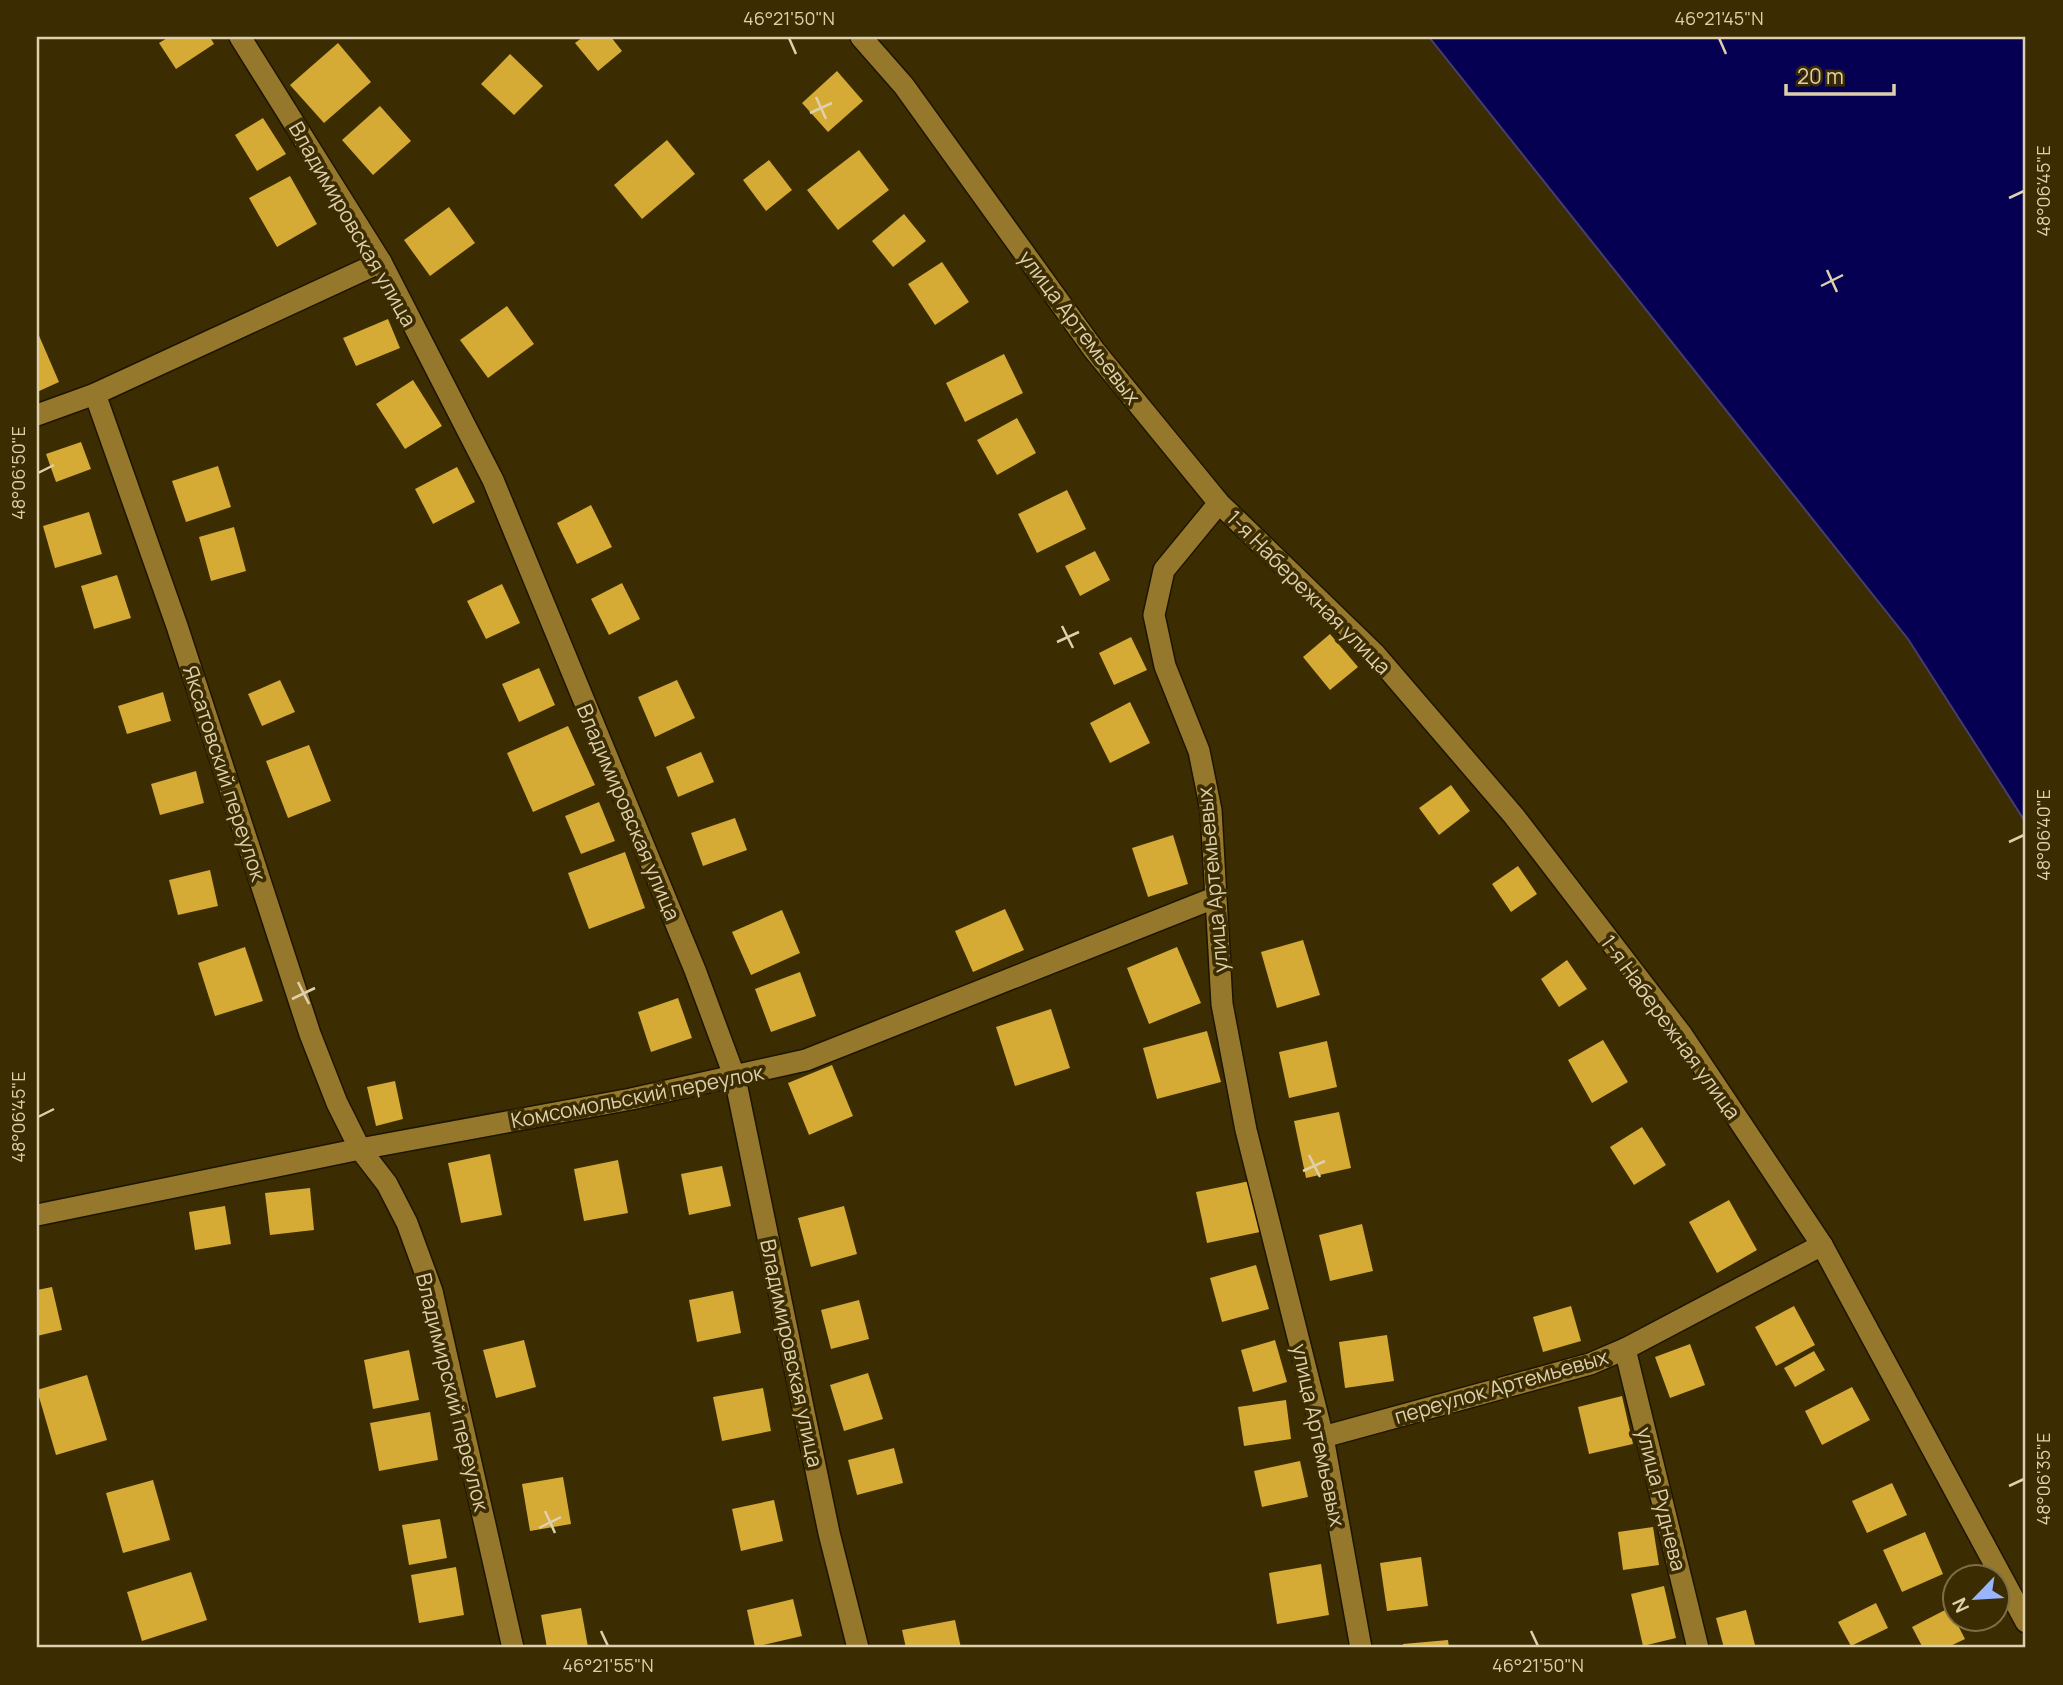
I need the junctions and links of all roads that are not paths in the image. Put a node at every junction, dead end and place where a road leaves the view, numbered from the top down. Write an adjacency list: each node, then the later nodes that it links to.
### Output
1 (240, 37): 3 (street, Владимировская улица)
2 (861, 37): 6 (street, улица Артемьевых)
3 (381, 262): 4 (street); 8 (street, Владимировская улица)
4 (95, 394): 5 (street); 9 (street, Яксатовский переулок)
5 (37, 415)
6 (1219, 503): 7 (street, улица Артемьевых); 11 (street, 1-я Набережная улица)
7 (1214, 898): 8 (street, Комсомольский переулок); 13 (street, улица Артемьевых)
8 (735, 1078): 9 (street, Комсомольский переулок); 16 (street, Владимировская улица)
9 (360, 1149): 10 (street, Комсомольский переулок); 15 (street, Владимирский переулок)
10 (37, 1215)
11 (1822, 1245): 12 (street, переулок Артемьевых); 14 (street, 1-я Набережная улица)
12 (1625, 1349): 13 (street, переулок Артемьевых); 18 (street, улица Руднева)
13 (1323, 1437): 17 (street, улица Артемьевых)
14 (2026, 1622)
15 (513, 1648)
16 (858, 1648)
17 (1361, 1648)
18 (1698, 1648)

